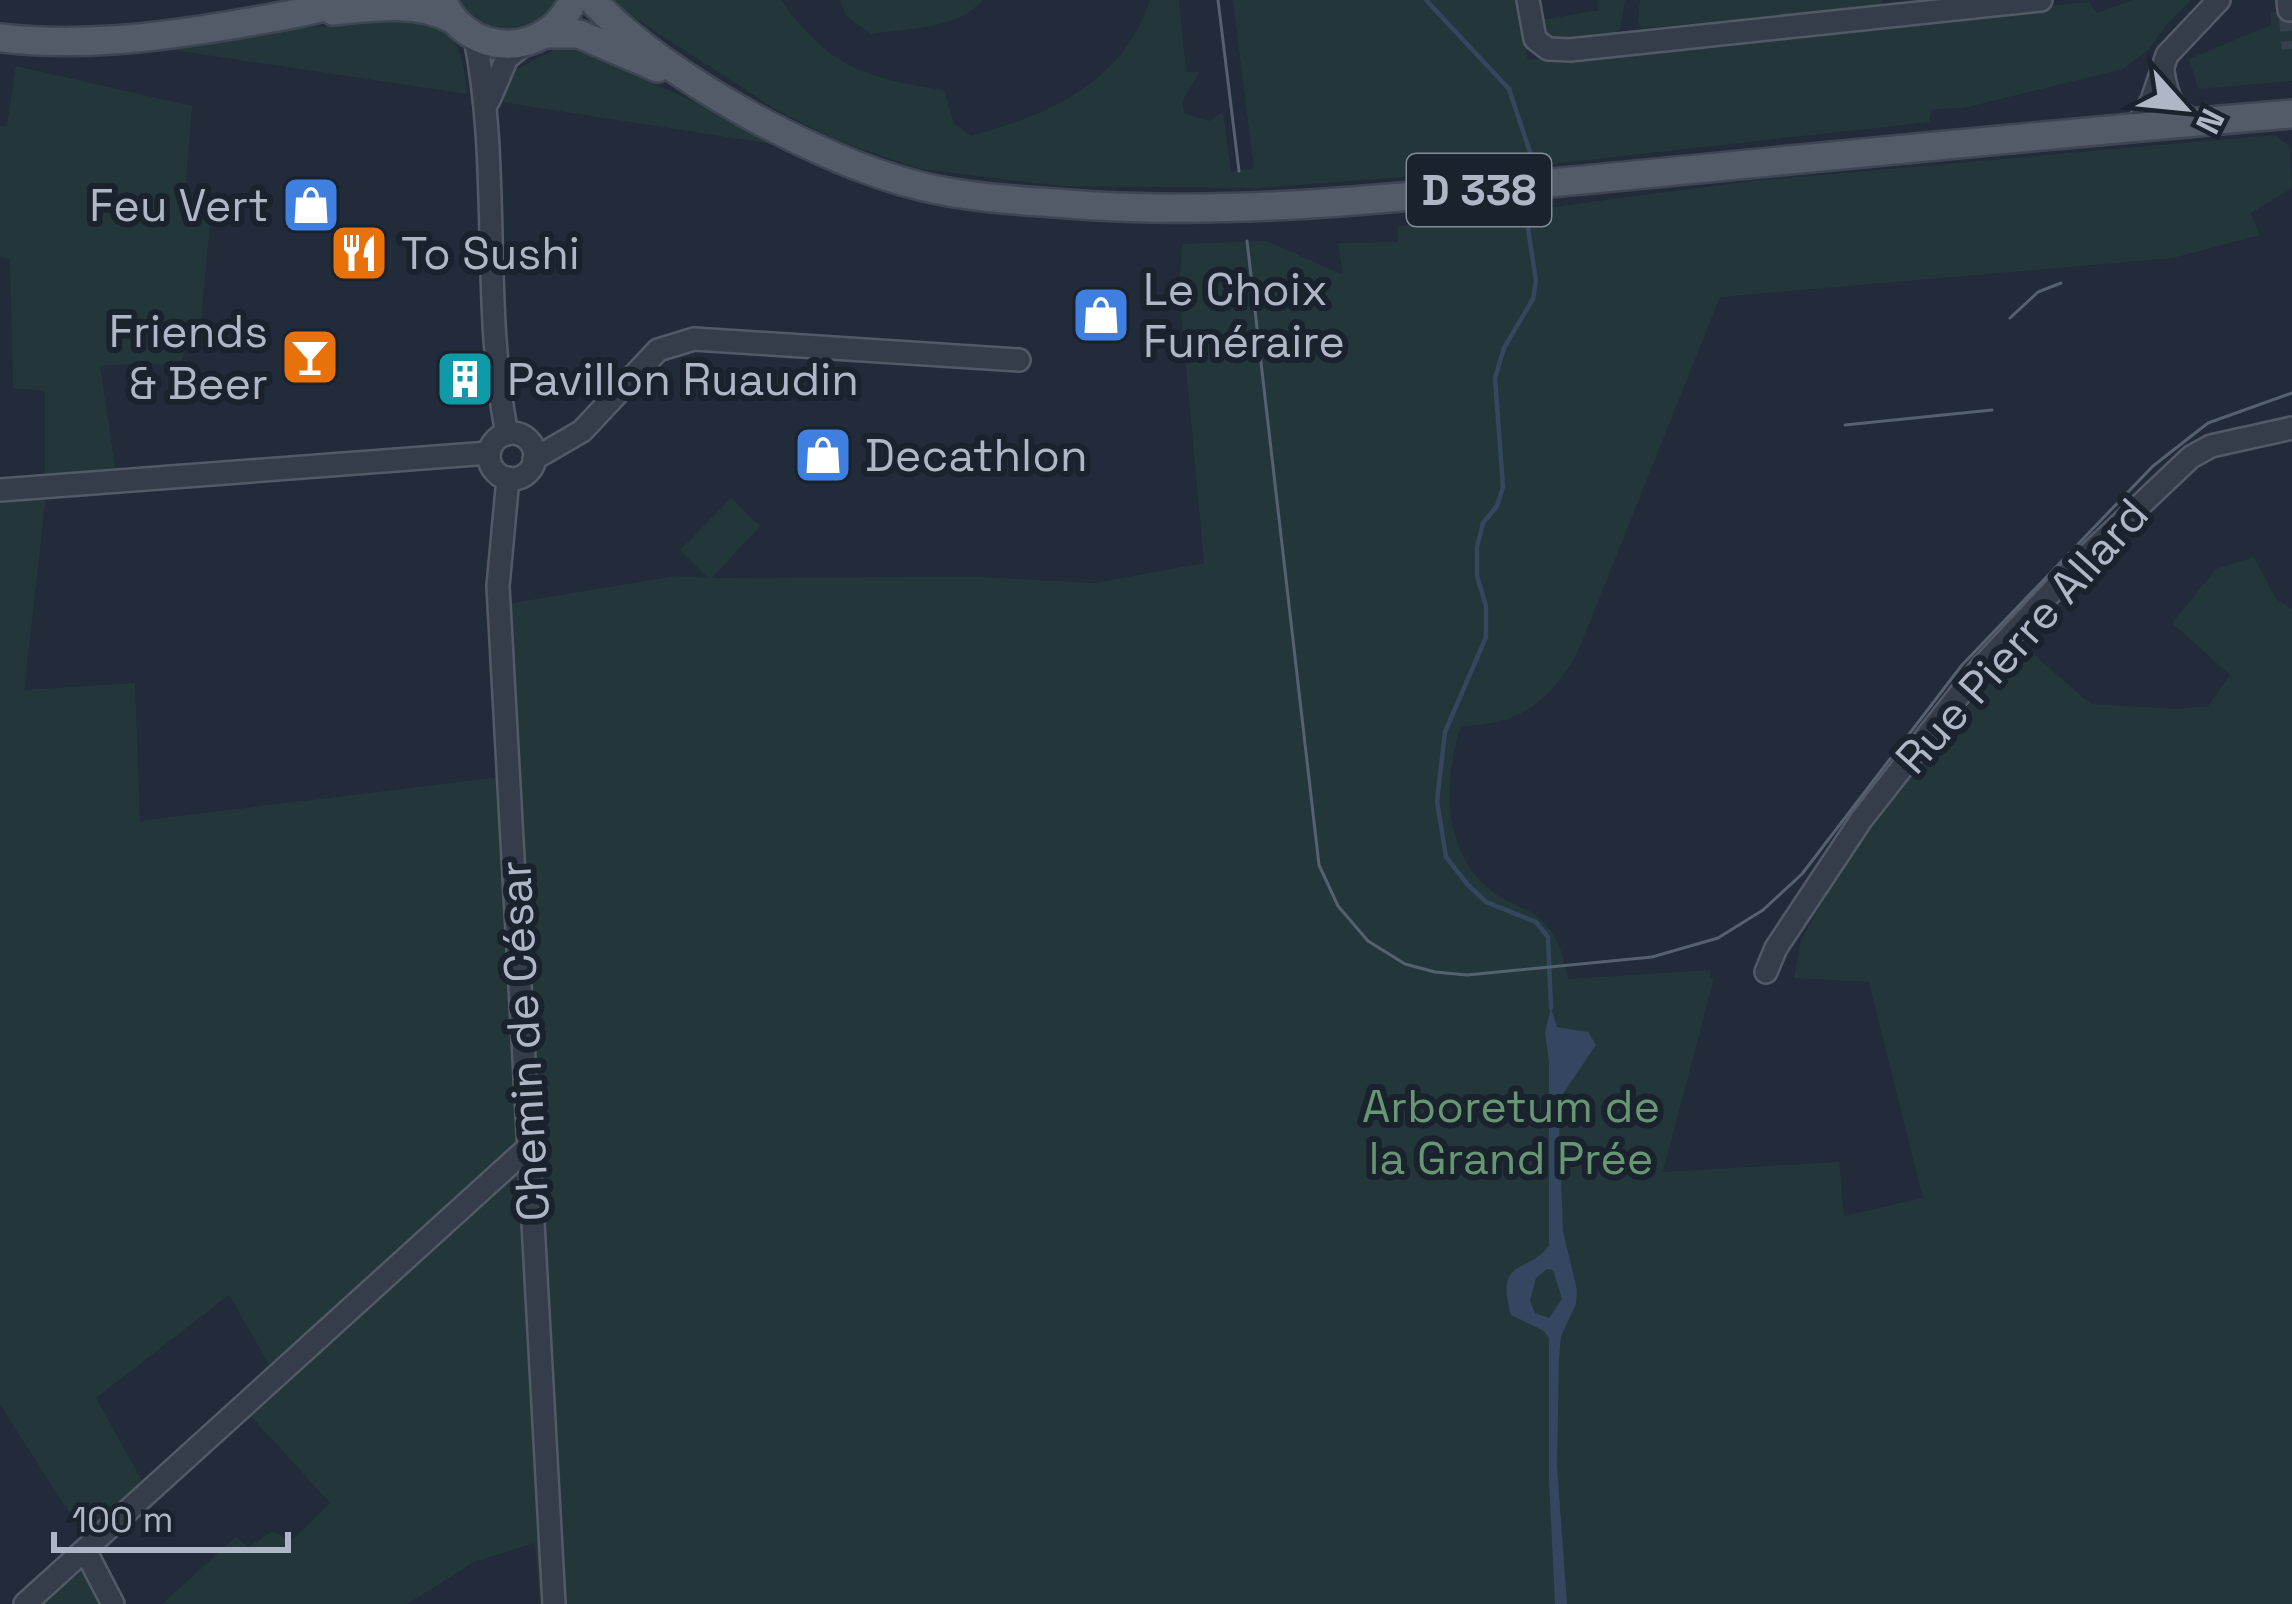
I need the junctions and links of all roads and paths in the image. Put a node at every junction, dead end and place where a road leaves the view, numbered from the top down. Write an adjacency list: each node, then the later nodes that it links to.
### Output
1 (350, 0): 8 (main road)
2 (573, 0): 11 (main road)
3 (592, 0): 13 (main road, D 338)
4 (1528, 0): 5 (street)
5 (2041, 0)
6 (2219, 0): 12 (street)
7 (447, 9): 8 (main road); 10 (main road)
8 (293, 14): 9 (main road)
9 (0, 38)
10 (476, 38): 11 (main road); 14 (street)
11 (536, 38): 13 (main road, D 338); 14 (street)
12 (2163, 70): 16 (street); 17 (street)
13 (716, 94): 17 (main road, D 338)
14 (486, 112): 20 (street)
15 (2283, 115): 16 (main road, D 338)
16 (2196, 123): 17 (main road, D 338)
17 (2134, 129)
18 (1019, 360): 20 (street)
19 (2292, 428): 24 (street, Rue Pierre Allard)
20 (523, 444): 21 (street); 22 (street)
21 (489, 453): 22 (street); 23 (street)
22 (508, 478): 25 (street, Chemin de César)
23 (0, 490)
24 (1766, 972)
25 (531, 1145): 26 (street); 29 (street, Chemin de César)
26 (86, 1552): 27 (street); 28 (street)
27 (25, 1604)
28 (112, 1604)
29 (554, 1604)

